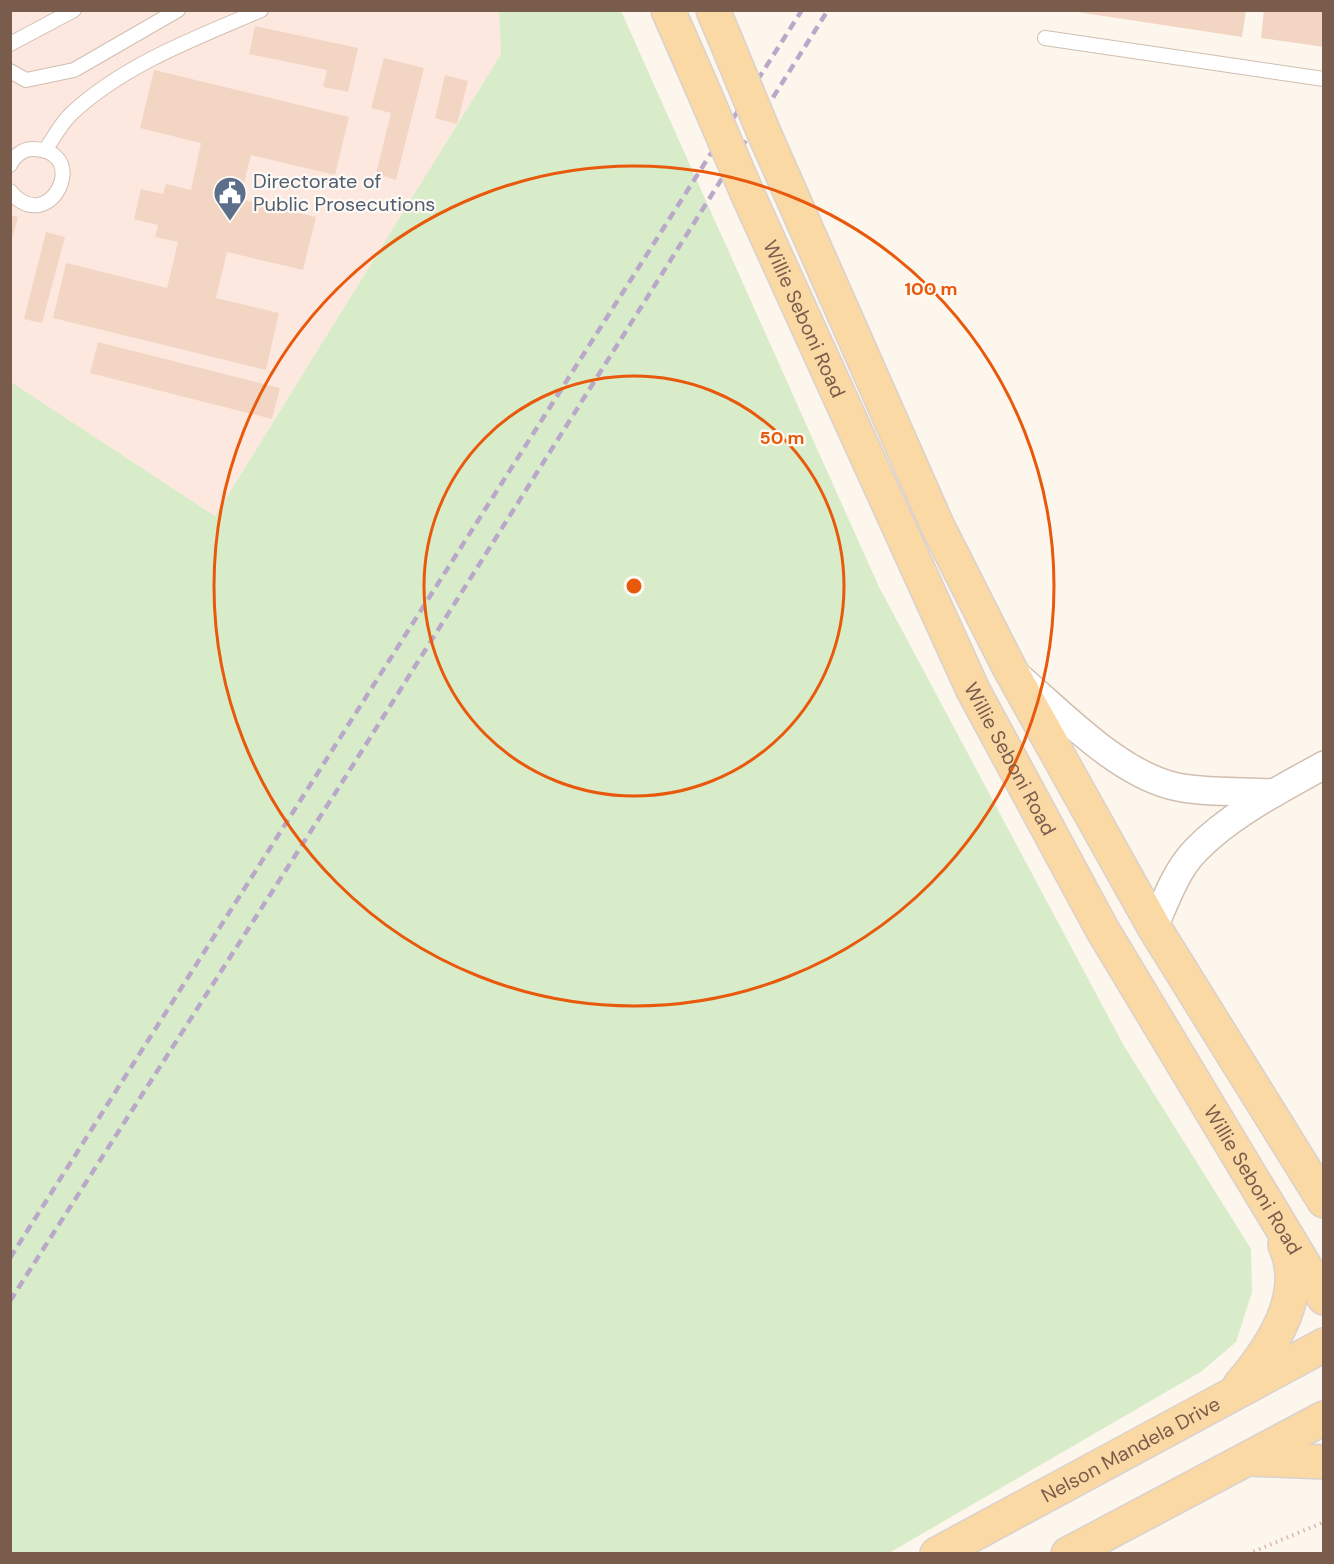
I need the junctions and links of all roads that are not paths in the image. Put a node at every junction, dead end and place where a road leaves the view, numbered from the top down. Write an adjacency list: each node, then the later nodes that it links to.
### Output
1 (74, 10): 7 (lane)
2 (178, 10): 8 (lane)
3 (261, 10): 10 (lane)
4 (668, 10): 19 (main road, Willie Seboni Road, bridge)
5 (718, 23): 13 (main road, Willie Seboni Road, bridge)
6 (1045, 38): 9 (lane)
7 (10, 44)
8 (10, 70)
9 (1323, 80)
10 (45, 150): 11 (lane); 12 (lane)
11 (10, 165)
12 (10, 191)
13 (1010, 669): 15 (street); 16 (main road, Willie Seboni Road)
14 (1323, 765): 15 (street)
15 (1274, 793): 16 (street)
16 (1154, 927): 17 (main road, Willie Seboni Road)
17 (1290, 1144): 18 (main road); 20 (main road, Willie Seboni Road)
18 (1323, 1171)
19 (1251, 1173): 21 (main road, Willie Seboni Road); 23 (main road)
20 (1323, 1202)
21 (1323, 1298)
22 (1323, 1345): 23 (main road, Nelson Mandela Drive)
23 (1231, 1395): 27 (main road, Nelson Mandela Drive)
24 (1323, 1418): 25 (main road)
25 (1250, 1459): 26 (main road); 28 (main road)
26 (1323, 1462)
27 (937, 1554)
28 (1068, 1554)

